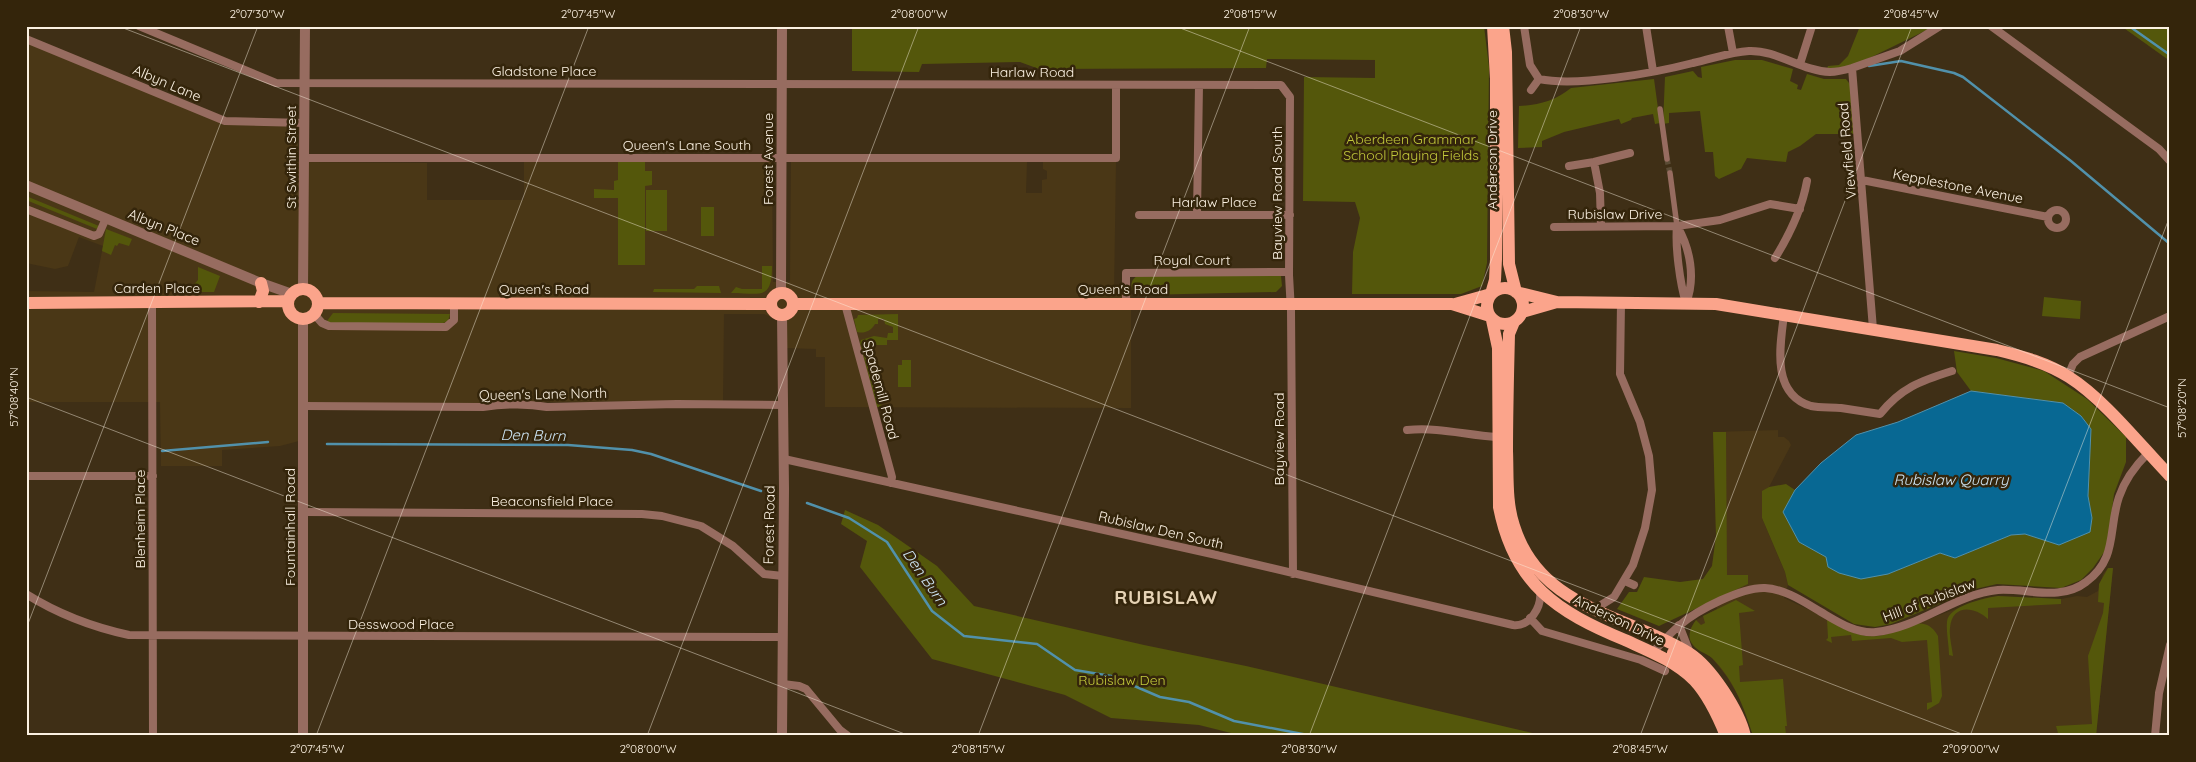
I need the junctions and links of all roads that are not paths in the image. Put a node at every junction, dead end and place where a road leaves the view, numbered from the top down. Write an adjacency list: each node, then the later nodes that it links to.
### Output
1 (139, 26): 18 (street, Gladstone Place)
2 (305, 26): 18 (street, St Swithin Street)
3 (782, 26): 19 (street, Forest Avenue)
4 (1493, 26): 52 (main road, Anderson Drive)
5 (1504, 26): 51 (main road, Anderson Drive)
6 (1524, 26): 17 (street)
7 (1646, 26): 16 (street)
8 (1728, 26): 13 (street)
9 (1812, 26): 14 (street)
10 (1940, 26): 15 (street)
11 (1991, 26): 30 (street)
12 (26, 39): 25 (street, Albyn Lane)
13 (1732, 53): 14 (street); 16 (street)
14 (1800, 64): 15 (street)
15 (1852, 68): 34 (street, Viewfield Road)
16 (1653, 71): 17 (street)
17 (1539, 79): 23 (street)
18 (305, 83): 19 (street, Gladstone Place); 25 (street, St Swithin Street)
19 (782, 84): 20 (street, Harlaw Road); 27 (street, Forest Avenue)
20 (1116, 85): 21 (street, Harlaw Road); 27 (street, Queen's Lane South)
21 (1198, 85): 22 (street, Harlaw Road); 40 (street)
22 (1281, 85): 41 (street, Bayview Road South)
23 (1531, 90)
24 (1660, 109): 29 (street)
25 (305, 123): 28 (street, St Swithin Street)
26 (1630, 153): 31 (street)
27 (782, 157): 28 (street, Queen's Lane South); 50 (street, Forest Avenue)
28 (305, 158): 53 (street, St Swithin Street)
29 (1668, 159)
30 (2170, 161)
31 (1594, 162): 32 (street); 44 (street)
32 (1569, 166)
33 (1670, 173): 45 (street)
34 (1862, 180): 42 (street, Kepplestone Avenue); 73 (street, Viewfield Road)
35 (1808, 181): 38 (street)
36 (26, 186): 43 (street, Albyn Place)
37 (26, 209): 43 (street)
38 (1800, 209): 45 (street, Rubislaw Drive); 47 (street)
39 (1139, 214): 40 (street, Harlaw Place)
40 (1197, 214): 41 (street, Harlaw Place)
41 (1290, 215): 48 (street, Bayview Road South)
42 (2048, 216)
43 (106, 218): 49 (street, Albyn Place)
44 (1601, 226): 45 (street, Rubislaw Drive); 46 (street, Rubislaw Drive)
45 (1677, 226): 59 (street)
46 (1554, 227)
47 (1776, 258)
48 (1289, 272): 64 (street, Royal Court); 65 (street, Bayview Road South)
49 (261, 283): 53 (street, Albyn Place); 55 (main road)
50 (781, 292): 61 (main road); 62 (main road)
51 (1516, 292): 52 (main road); 56 (main road); 71 (main road)
52 (1491, 294): 66 (main road, Queen's Road); 72 (main road)
53 (294, 295): 55 (main road, Carden Place); 67 (main road); 67 (main road)
54 (152, 302): 55 (main road, Carden Place); 58 (main road, Carden Place); 83 (street, Blenheim Place)
55 (259, 302)
56 (1557, 302): 57 (main road); 71 (main road)
57 (1621, 302): 59 (main road); 89 (street)
58 (26, 303)
59 (1686, 303): 69 (main road)
60 (454, 304): 61 (main road, Queen's Road); 67 (main road, Queen's Road); 67 (street)
61 (771, 304): 68 (main road)
62 (794, 304): 63 (main road, Queen's Road); 68 (main road)
63 (845, 304): 64 (main road, Queen's Road); 85 (street, Spademill Road)
64 (1126, 304): 65 (main road, Queen's Road)
65 (1290, 304): 66 (main road, Queen's Road); 87 (street, Bayview Road)
66 (1453, 304): 72 (main road, Queen's Road)
67 (312, 312): 77 (street, Fountainhall Road)
68 (782, 315): 76 (street, Forest Road)
69 (1784, 315): 73 (main road); 74 (street)
70 (2170, 316): 75 (street)
71 (1518, 317): 72 (main road); 93 (main road, Anderson Drive)
72 (1491, 318): 79 (main road, Anderson Drive)
73 (1873, 329): 75 (main road)
74 (1952, 371)
75 (2068, 376): 80 (main road)
76 (783, 405): 77 (street, Queen's Lane North); 81 (street, Forest Road)
77 (304, 406): 86 (street, Fountainhall Road)
78 (1407, 430): 79 (street)
79 (1497, 437): 91 (main road, Anderson Drive)
80 (2148, 453): 84 (main road); 95 (street, Hill of Rubislaw)
81 (784, 459): 85 (street, Rubislaw Den South); 88 (street, Forest Road)
82 (26, 476): 83 (street)
83 (153, 476): 96 (street, Blenheim Place)
84 (2170, 476)
85 (891, 483): 87 (street, Rubislaw Den South)
86 (304, 512): 88 (street, Beaconsfield Place); 97 (street, Fountainhall Road)
87 (1293, 574): 94 (street, Rubislaw Den South)
88 (782, 576): 98 (street, Forest Road)
89 (1625, 581): 90 (street); 93 (street)
90 (1634, 585)
91 (1540, 591): 94 (street); 101 (main road, Anderson Drive)
92 (26, 594): 96 (street, Desswood Place)
93 (1593, 610): 99 (main road, Anderson Drive)
94 (1530, 618): 103 (street)
95 (1679, 625): 99 (street, Hill of Rubislaw); 102 (street)
96 (153, 635): 97 (street, Desswood Place); 105 (street, Blenheim Place)
97 (303, 636): 98 (street, Desswood Place); 106 (street, Fountainhall Road)
98 (783, 637): 104 (street, Forest Road)
99 (1665, 640): 101 (street, Hill of Rubislaw); 102 (main road, Anderson Drive); 110 (main road, Anderson Drive)
100 (2170, 646): 112 (street)
101 (1653, 652): 109 (main road, Anderson Drive)
102 (1690, 653): 111 (main road, Anderson Drive)
103 (1665, 671)
104 (783, 684): 107 (street, Forest Road); 108 (street)
105 (153, 736)
106 (303, 736)
107 (782, 736)
108 (848, 736)
109 (1726, 736)
110 (1734, 736)
111 (1745, 736)
112 (2155, 736)

